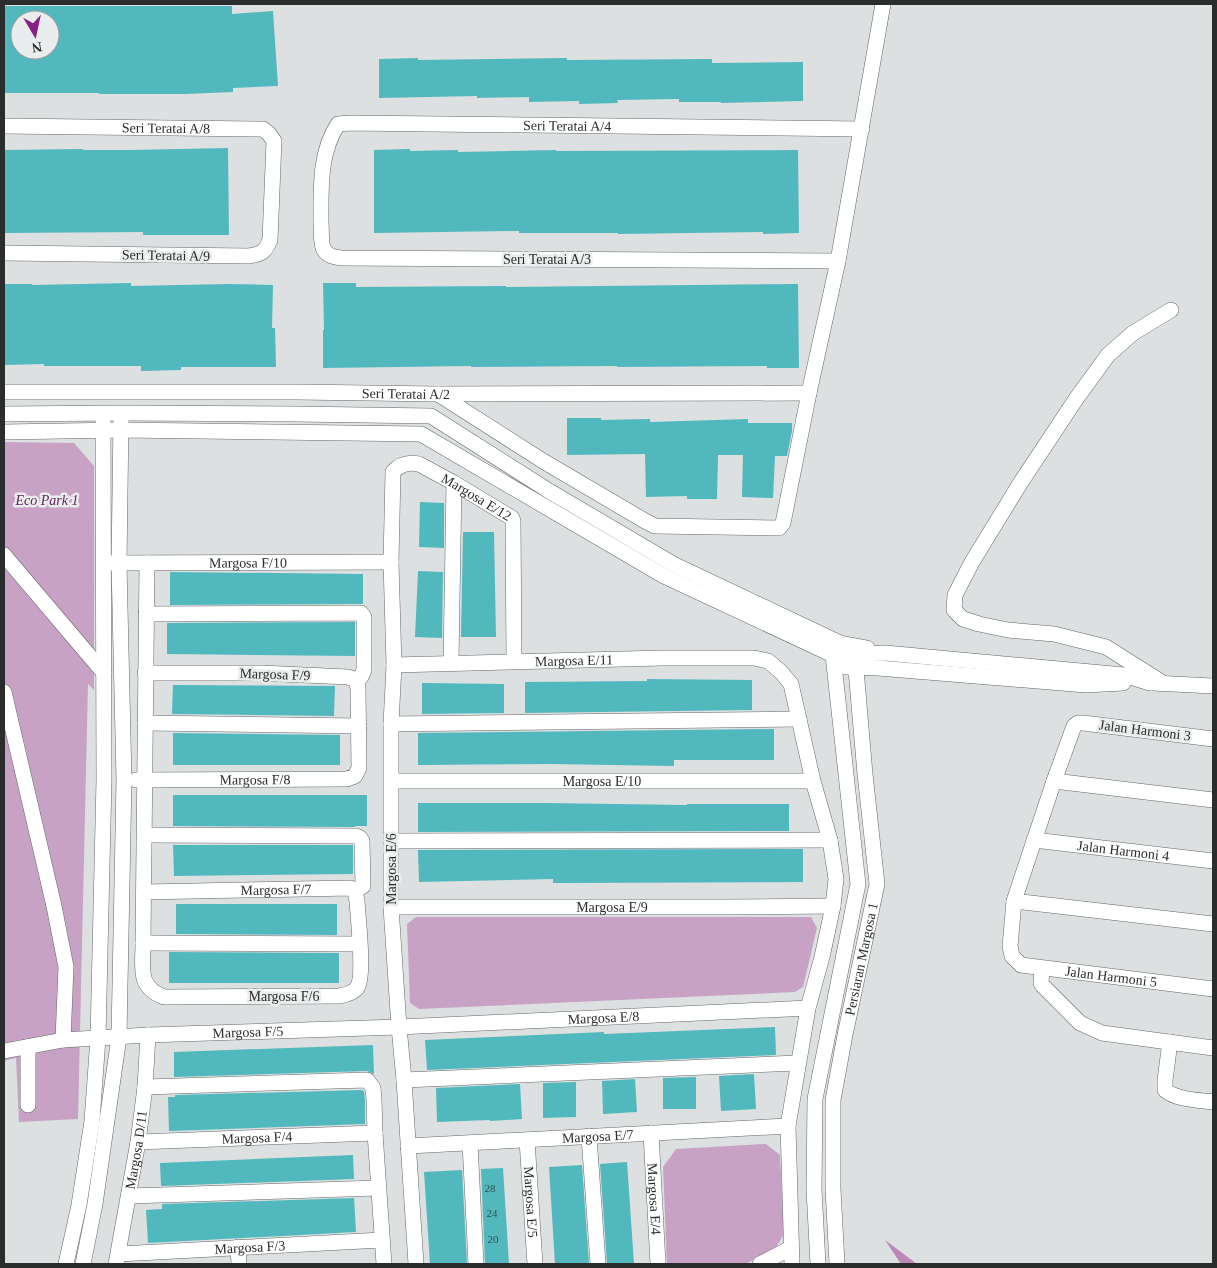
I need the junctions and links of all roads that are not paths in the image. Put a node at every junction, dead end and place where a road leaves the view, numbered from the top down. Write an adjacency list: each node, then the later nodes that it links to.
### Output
1 (883, 4): 3 (street)
2 (4, 126): 5 (street, Seri Teratai A/8)
3 (862, 129): 4 (street, Seri Teratai A/4); 7 (street)
4 (320, 186): 7 (street, Seri Teratai A/3)
5 (272, 190): 6 (street, Seri Teratai A/9)
6 (4, 253)
7 (838, 261): 11 (street)
8 (1171, 310): 39 (street)
9 (4, 392): 10 (street, Seri Teratai A/2)
10 (438, 394): 11 (street, Seri Teratai A/2); 11 (street)
11 (809, 394)
12 (103, 413): 13 (street); 14 (street); 18 (street)
13 (121, 413): 15 (street); 17 (street)
14 (4, 414)
15 (297, 414): 16 (street); 20 (street)
16 (399, 416): 21 (street); 31 (street)
17 (122, 430): 18 (street); 20 (street); 28 (street)
18 (103, 431): 19 (street); 26 (street)
19 (4, 432)
20 (297, 432): 21 (street)
21 (399, 434): 31 (street)
22 (393, 472): 23 (street, Margosa E/12); 25 (street, Margosa E/6)
23 (454, 482): 32 (street, Margosa E/12); 33 (street)
24 (4, 556): 37 (street)
25 (391, 562): 27 (street, Margosa F/10); 34 (street, Margosa E/6)
26 (104, 563): 28 (street, Margosa F/10); 37 (street)
27 (147, 563): 28 (street, Margosa F/10); 29 (street)
28 (119, 564): 48 (street)
29 (146, 614): 36 (street); 38 (street)
30 (885, 653): 31 (street); 35 (street); 39 (street)
31 (836, 655): 35 (street); 68 (street, Persiaran Margosa 1)
32 (514, 661): 33 (street, Margosa E/11); 42 (street, Margosa E/11)
33 (451, 662): 34 (street, Margosa E/11)
34 (394, 664): 44 (street, Margosa E/6)
35 (856, 667): 39 (street); 69 (street, Persiaran Margosa 1)
36 (146, 672): 38 (street, Margosa F/9); 43 (street)
37 (104, 673): 47 (street)
38 (356, 680): 45 (street)
39 (1157, 683): 40 (street)
40 (1213, 686)
41 (4, 692): 77 (street)
42 (799, 719): 44 (street); 52 (street)
43 (145, 723): 45 (street); 49 (street)
44 (391, 724): 50 (street, Margosa E/6)
45 (359, 726): 49 (street, Margosa F/8)
46 (1213, 739): 51 (street, Jalan Harmoni 3)
47 (104, 780): 48 (street, Margosa F/8); 76 (street)
48 (124, 780): 49 (street, Margosa F/8); 75 (street)
49 (145, 780): 54 (street)
50 (392, 781): 52 (street, Margosa E/10); 57 (street, Margosa E/6)
51 (1054, 781): 53 (street); 56 (street)
52 (813, 782): 55 (street)
53 (1213, 800)
54 (145, 835): 59 (street); 60 (street)
55 (830, 840): 57 (street); 62 (street)
56 (1034, 840): 58 (street, Jalan Harmoni 4); 61 (street)
57 (390, 841): 63 (street, Margosa E/6)
58 (1213, 861)
59 (355, 891): 60 (street, Margosa F/7); 66 (street)
60 (144, 892): 65 (street)
61 (1014, 901): 64 (street); 70 (street, Jalan Harmoni 5)
62 (833, 906): 63 (street, Margosa E/9); 67 (street)
63 (391, 907): 73 (street, Margosa E/6)
64 (1213, 924)
65 (143, 943): 66 (street); 66 (street, Margosa F/6)
66 (360, 944)
67 (822, 957): 68 (street); 72 (street)
68 (842, 962): 69 (street); 97 (street, Persiaran Margosa 1)
69 (859, 966): 98 (street, Persiaran Margosa 1)
70 (1042, 968): 71 (street, Jalan Harmoni 5); 78 (street)
71 (1213, 989)
72 (808, 1008): 73 (street, Margosa E/8); 82 (street)
73 (399, 1027): 74 (street, Margosa F/5); 83 (street, Margosa E/6)
74 (148, 1035): 75 (street, Margosa F/5); 84 (street, Margosa D/11)
75 (119, 1037): 76 (street, Margosa F/5); 105 (street)
76 (98, 1038): 77 (street, Margosa F/5); 104 (street)
77 (63, 1040): 79 (street, Margosa F/5)
78 (1170, 1042): 80 (street); 85 (street)
79 (28, 1046): 81 (street, Margosa F/5); 86 (street)
80 (1213, 1048)
81 (4, 1051)
82 (798, 1063): 83 (street); 87 (street)
83 (404, 1080): 94 (street, Margosa E/6)
84 (146, 1087): 88 (street); 92 (street, Margosa D/11)
85 (1213, 1102)
86 (28, 1106)
87 (788, 1126): 89 (street, Margosa E/7); 96 (street)
88 (375, 1133): 92 (street, Margosa F/4); 95 (street)
89 (651, 1133): 90 (street, Margosa E/7); 112 (street, Margosa E/4)
90 (589, 1136): 91 (street, Margosa E/7); 111 (street)
91 (527, 1140): 93 (street, Margosa E/7); 110 (street, Margosa E/5)
92 (138, 1142): 99 (street, Margosa D/11)
93 (470, 1143): 94 (street, Margosa E/7); 109 (street)
94 (408, 1146): 108 (street, Margosa E/6)
95 (378, 1188): 99 (street); 100 (street)
96 (790, 1189): 97 (street); 102 (street)
97 (814, 1189): 98 (street); 115 (street, Persiaran Margosa 1)
98 (833, 1189): 116 (street, Persiaran Margosa 1)
99 (129, 1196): 103 (street, Margosa D/11)
100 (382, 1240): 101 (street, Margosa F/3); 107 (street)
101 (238, 1247): 103 (street, Margosa F/3); 106 (street)
102 (791, 1248): 113 (street); 114 (street)
103 (117, 1259)
104 (66, 1264)
105 (83, 1264)
106 (239, 1264)
107 (384, 1264)
108 (416, 1264)
109 (476, 1264)
110 (535, 1264)
111 (598, 1264)
112 (658, 1264)
113 (760, 1264)
114 (792, 1264)
115 (818, 1264)
116 (837, 1264)

